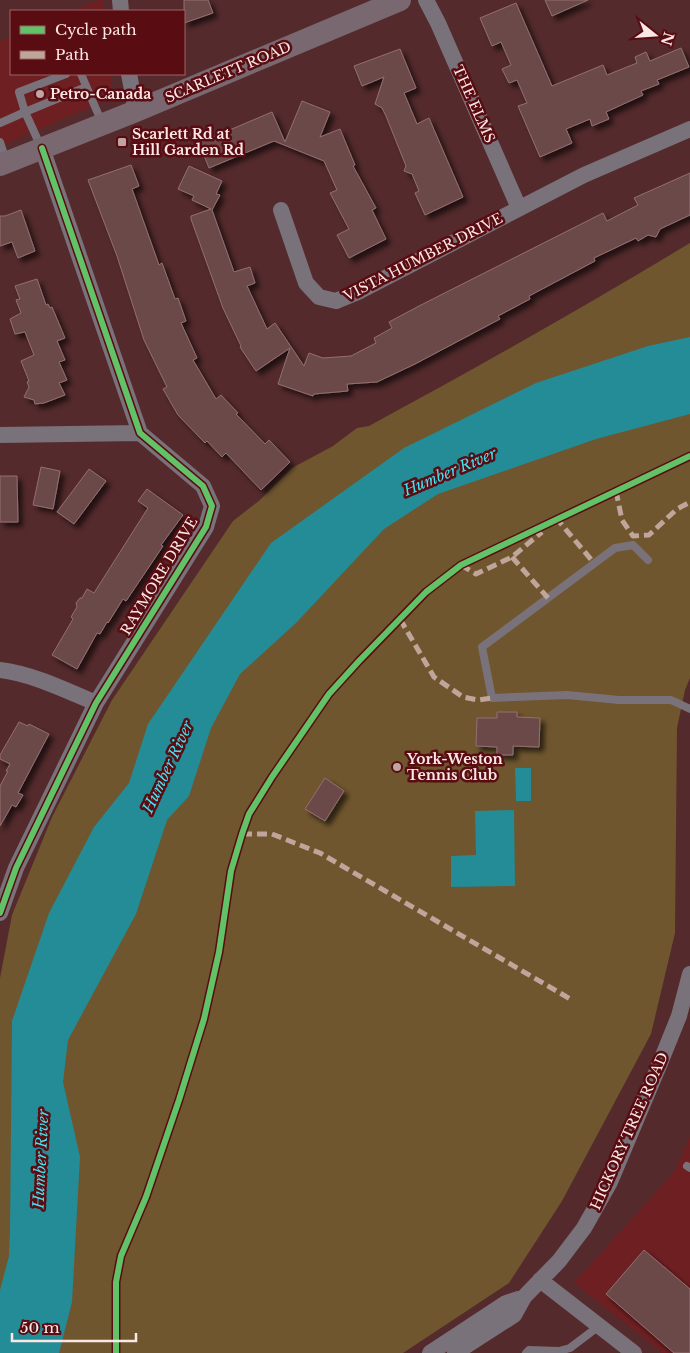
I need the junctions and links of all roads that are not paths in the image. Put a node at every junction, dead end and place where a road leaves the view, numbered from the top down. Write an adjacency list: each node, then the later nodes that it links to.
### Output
1 (400, 0): 7 (main road, SCARLETT ROAD)
2 (426, 0): 14 (street, THE ELMS)
3 (63, 75): 8 (lane)
4 (81, 75): 6 (lane)
5 (129, 75): 7 (street)
6 (86, 87): 8 (lane); 10 (lane)
7 (136, 111): 10 (main road, SCARLETT ROAD)
8 (26, 112): 9 (lane); 12 (lane)
9 (0, 124)
10 (102, 124): 12 (main road, SCARLETT ROAD)
11 (690, 129): 14 (street, VISTA HUMBER DRIVE)
12 (42, 148): 13 (main road, SCARLETT ROAD); 16 (street)
13 (2, 157)
14 (519, 208): 15 (street, VISTA HUMBER DRIVE)
15 (282, 210)
16 (140, 433): 17 (street); 20 (street, RAYMORE DRIVE)
17 (0, 435)
18 (648, 560): 21 (lane)
19 (0, 670): 20 (street)
20 (96, 703): 22 (street, RAYMORE DRIVE)
21 (690, 709)
22 (0, 914)
23 (690, 974): 24 (street, HICKORY TREE ROAD)
24 (540, 1280): 25 (street, HICKORY TREE ROAD); 26 (street)
25 (524, 1297): 27 (street, HICKORY TREE ROAD); 28 (street, HICKORY TREE ROAD)
26 (600, 1326): 29 (lane); 30 (street)
27 (430, 1353)
28 (454, 1353)
29 (526, 1353)
30 (634, 1353)

